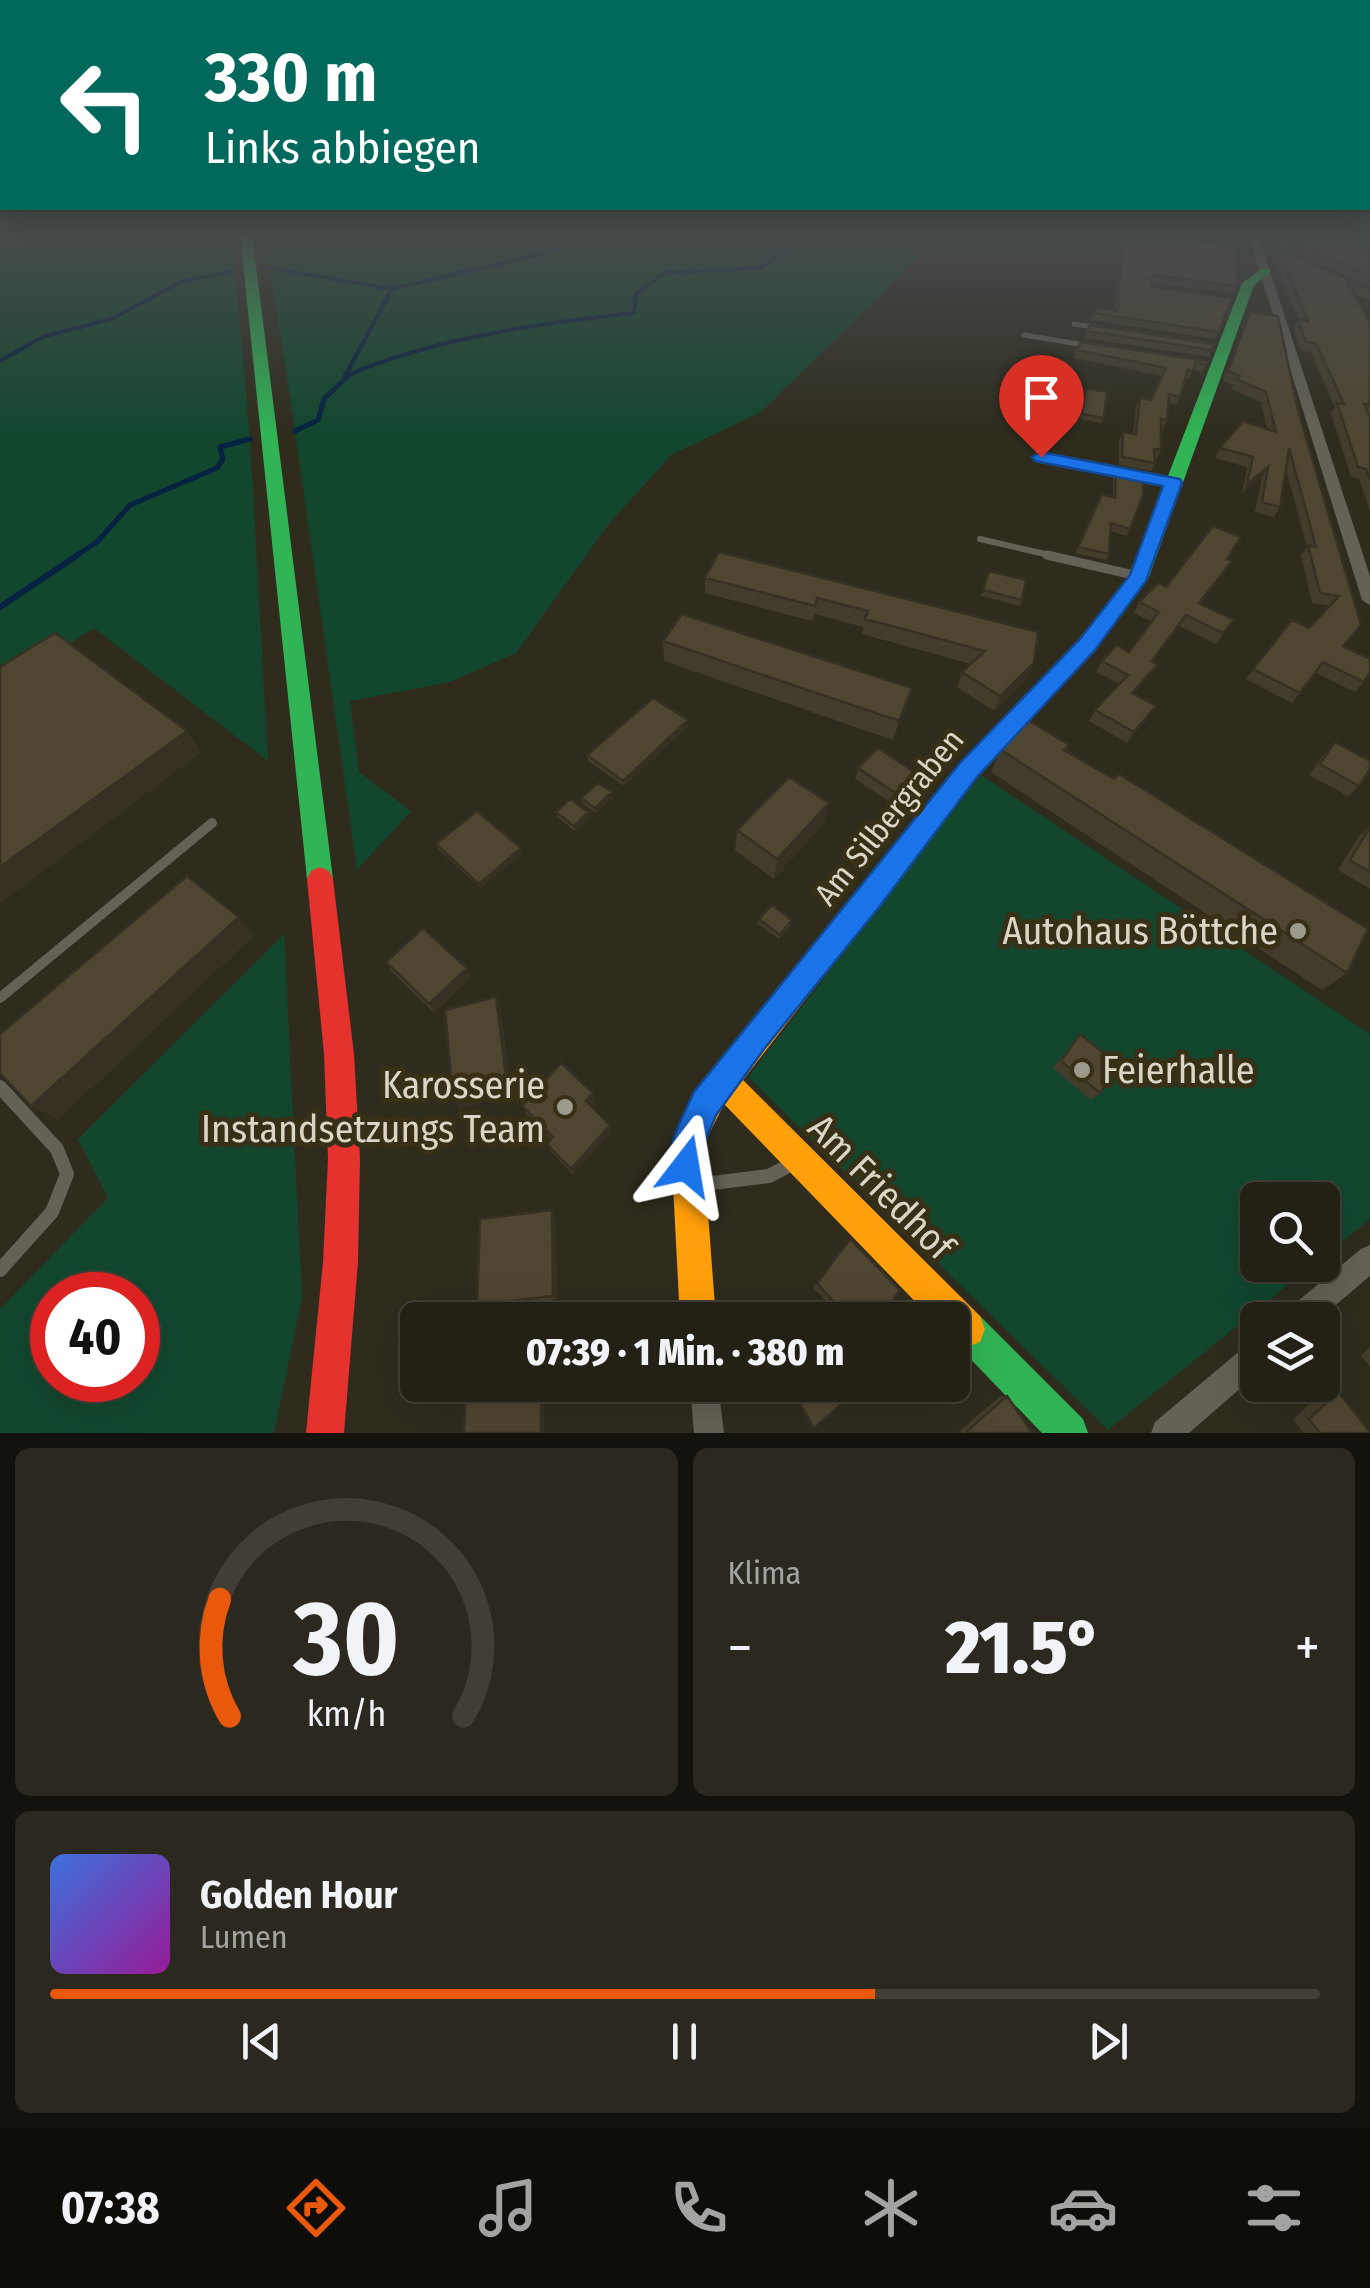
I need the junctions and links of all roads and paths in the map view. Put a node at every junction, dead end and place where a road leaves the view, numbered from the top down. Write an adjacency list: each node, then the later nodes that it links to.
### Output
1 (254, 301): 25 (street)
2 (1235, 301): 9 (street, Am Silbergraben)
3 (1277, 301): 12 (street)
4 (1074, 324): 5 (lane)
5 (1112, 330)
6 (1024, 335): 7 (lane)
7 (1102, 347)
8 (1041, 457): 9 (lane)
9 (1174, 483): 11 (street, Am Silbergraben)
10 (980, 539): 11 (lane)
11 (1140, 576): 15 (street, Am Silbergraben)
12 (1370, 600)
13 (212, 823): 14 (lane)
14 (0, 998)
15 (723, 1080): 17 (street, Am Friedhof); 18 (street, Am Silbergraben)
16 (0, 1087): 20 (lane)
17 (799, 1161): 18 (lane); 27 (street, Am Friedhof)
18 (686, 1186): 21 (street, Am Silbergraben)
19 (1370, 1258): 22 (street)
20 (0, 1270)
21 (696, 1302)
22 (1318, 1302)
23 (1240, 1369): 28 (street)
24 (705, 1402): 26 (street)
25 (326, 1433)
26 (708, 1433)
27 (1069, 1433)
28 (1166, 1433)

